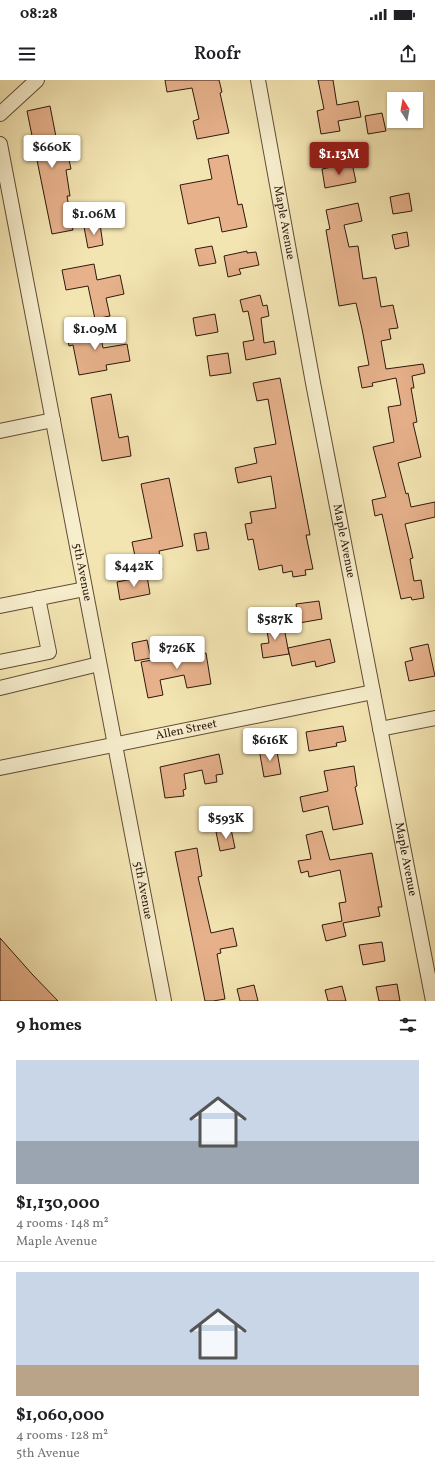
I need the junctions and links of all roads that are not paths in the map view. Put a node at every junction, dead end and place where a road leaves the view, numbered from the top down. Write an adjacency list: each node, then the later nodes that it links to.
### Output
1 (37, 80): 3 (street)
2 (258, 80): 13 (street, Maple Avenue)
3 (0, 114)
4 (0, 144): 5 (street, 5th Avenue)
5 (53, 420): 6 (street); 7 (street, 5th Avenue)
6 (0, 431)
7 (85, 589): 8 (street); 11 (street, 5th Avenue)
8 (38, 598): 9 (street); 10 (street)
9 (0, 606)
10 (0, 662)
11 (99, 664): 12 (street); 16 (street, 5th Avenue)
12 (0, 688)
13 (373, 692): 15 (street, Maple Avenue); 16 (street, Allen Street)
14 (435, 718): 15 (street)
15 (380, 729): 19 (street, Maple Avenue)
16 (114, 745): 17 (street, Allen Street); 18 (street, 5th Avenue)
17 (0, 768)
18 (164, 1001)
19 (433, 1001)

